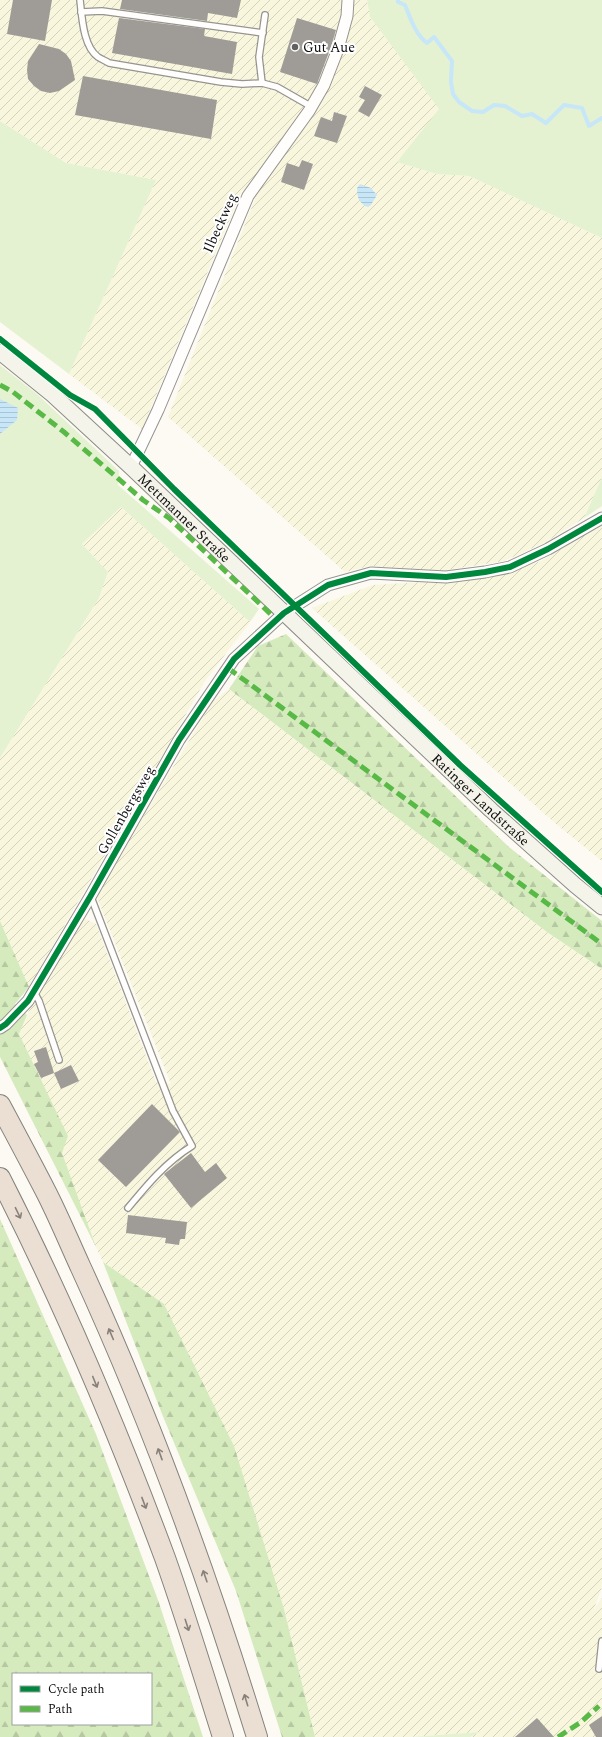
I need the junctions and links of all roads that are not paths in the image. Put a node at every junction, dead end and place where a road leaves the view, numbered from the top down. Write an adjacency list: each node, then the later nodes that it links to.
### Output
1 (80, 0): 3 (lane)
2 (348, 0): 7 (street, Ilbeckweg)
3 (81, 12): 5 (lane); 6 (lane)
4 (265, 15): 5 (lane)
5 (263, 33): 6 (lane)
6 (262, 83): 7 (lane)
7 (312, 106): 9 (street, Ilbeckweg)
8 (0, 352): 9 (main road, Mettmanner Straße)
9 (131, 467): 11 (main road, Mettmanner Straße)
10 (602, 518): 11 (street, Gollenbergsweg)
11 (284, 613): 12 (main road, Mettmanner Straße); 13 (street, Gollenbergsweg)
12 (364, 688): 14 (main road, Ratinger Landstraße)
13 (90, 897): 15 (street, Gollenbergsweg); 20 (lane)
14 (602, 907)
15 (34, 992): 16 (street, Gollenbergsweg); 17 (lane)
16 (0, 1028)
17 (58, 1060)
18 (0, 1105): 24 (highway, one-way to 18)
19 (0, 1178): 23 (highway, one-way to 23)
20 (128, 1208)
21 (602, 1641): 22 (lane)
22 (599, 1669)
23 (223, 1737)
24 (257, 1737)

